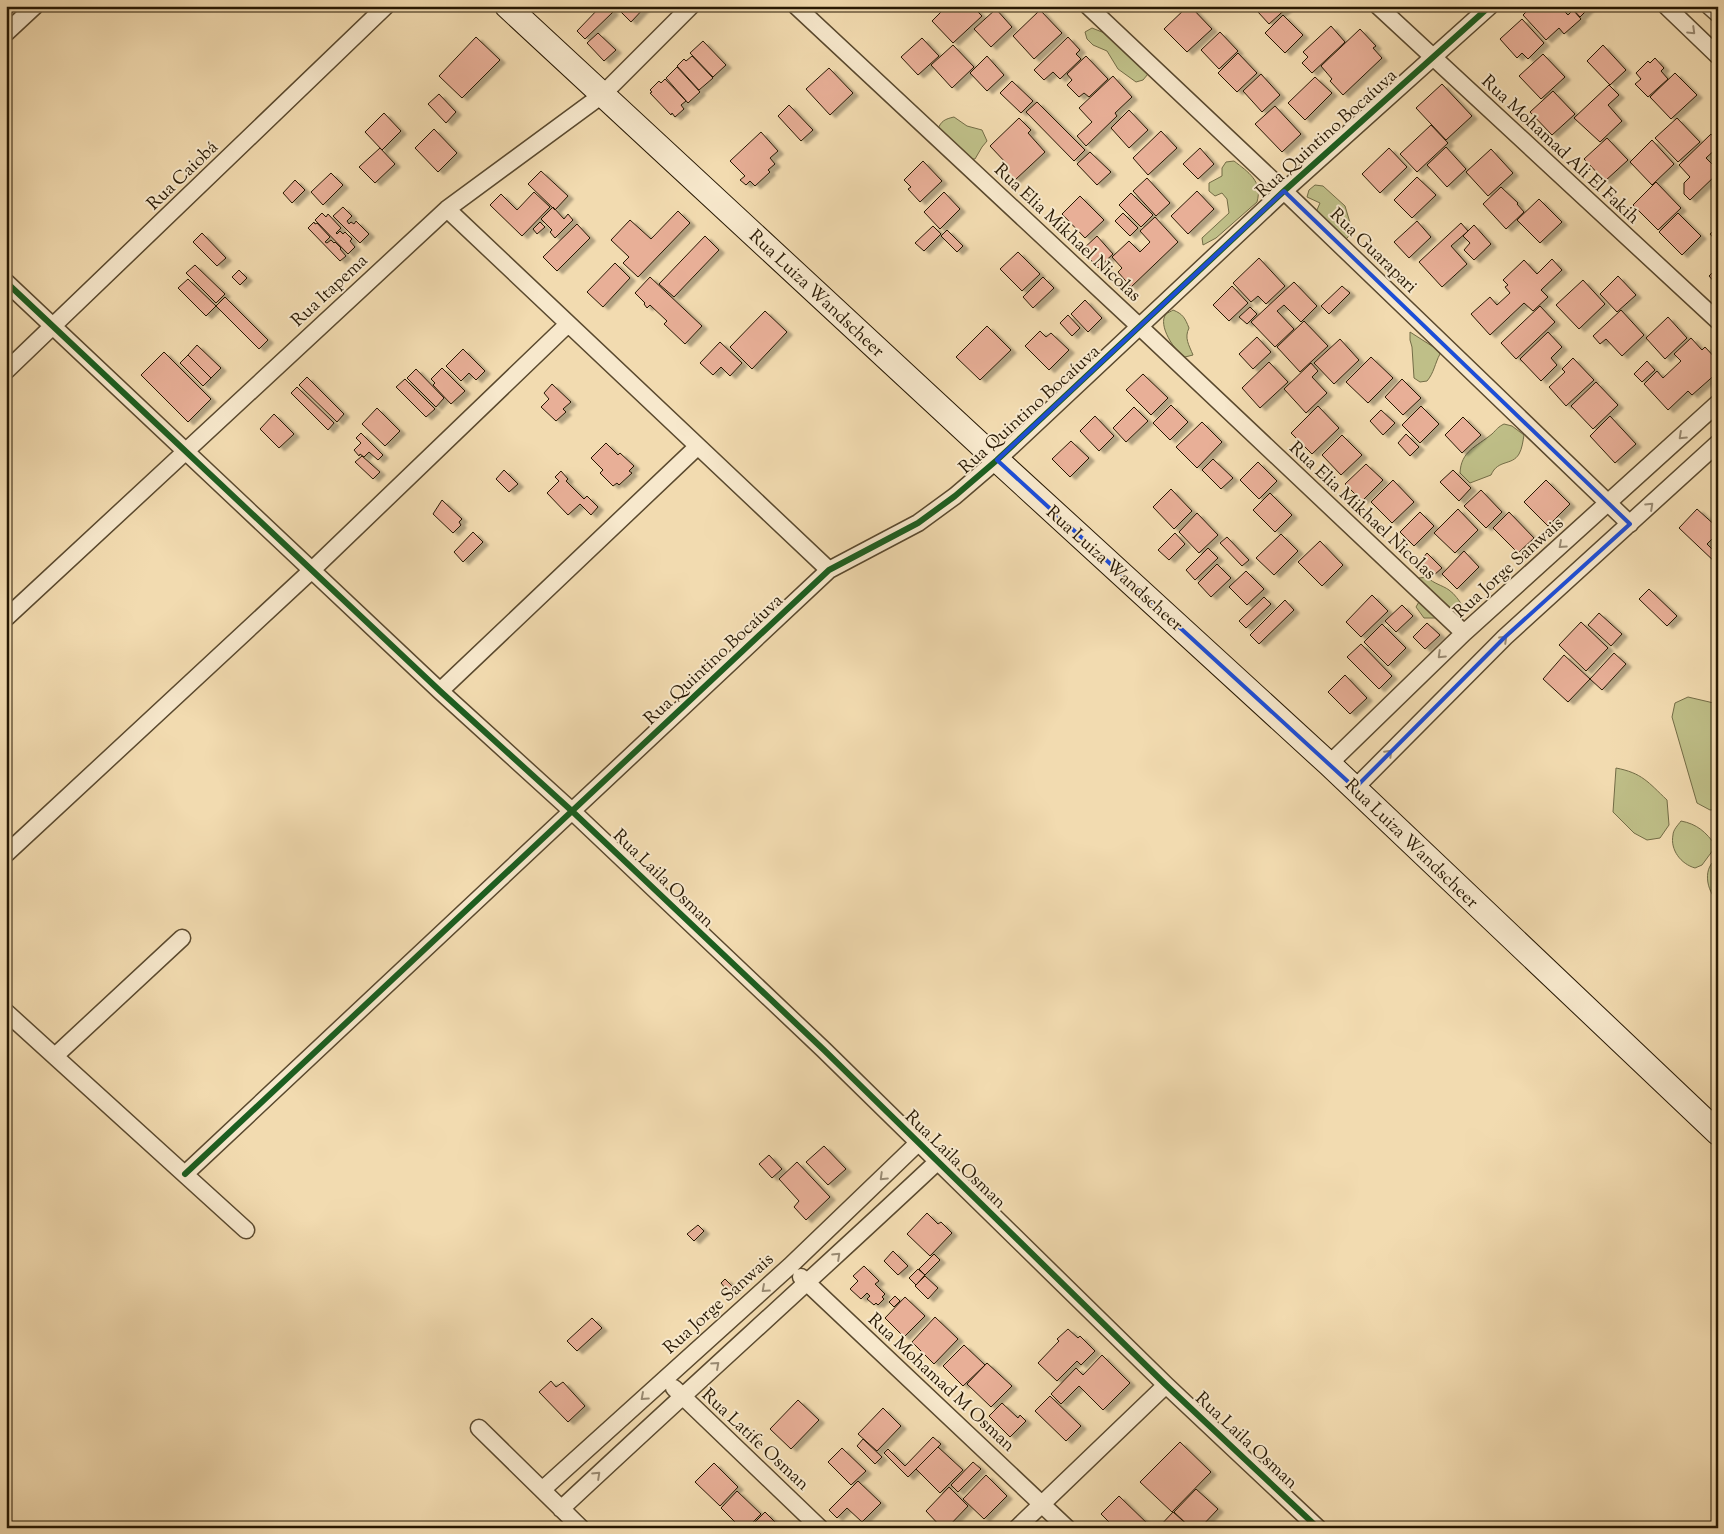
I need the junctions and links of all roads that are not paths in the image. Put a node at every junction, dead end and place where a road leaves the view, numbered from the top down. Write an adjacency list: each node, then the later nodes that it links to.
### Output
1 (35, 6): 12 (street)
2 (386, 6): 21 (street, Rua Caiobá)
3 (507, 6): 15 (main road, Rua Luiza Wandscheer)
4 (691, 6): 15 (street, Rua Itapema)
5 (796, 6): 22 (street, Rua Elia Mikhael Nicolas)
6 (1088, 6): 16 (street, Rua Guarapari)
7 (1378, 6): 14 (street, Rua Mohamad Ali El Fakih)
8 (1490, 6): 14 (street, Rua Quintino Bocaíuva)
9 (1666, 6): 13 (street, one-way to 13)
10 (1709, 6): 11 (street)
11 (1718, 14)
12 (6, 33)
13 (1718, 56)
14 (1433, 58): 16 (street, Rua Quintino Bocaíuva); 19 (street, Rua Mohamad Ali El Fakih)
15 (602, 95): 17 (street, Rua Itapema); 28 (main road, Rua Luiza Wandscheer)
16 (1284, 191): 22 (street, Rua Quintino Bocaíuva); 29 (street, Rua Guarapari)
17 (447, 209): 20 (street); 27 (street, Rua Itapema)
18 (6, 282): 21 (street, Rua Laila Osman)
19 (1718, 321)
20 (568, 324): 26 (street); 31 (street)
21 (54, 326): 23 (street, Rua Caiobá); 27 (street, Rua Laila Osman)
22 (1140, 327): 28 (street, Rua Quintino Bocaíuva); 34 (street, Rua Elia Mikhael Nicolas)
23 (6, 371)
24 (1718, 403): 29 (street, Rua Jorge Sanwais, one-way to 29)
25 (1718, 443): 30 (street, one-way to 25)
26 (697, 447): 32 (street); 35 (street)
27 (185, 451): 31 (street, Rua Laila Osman); 33 (street, Rua Itapema)
28 (997, 460): 32 (street, Rua Quintino Bocaíuva); 36 (main road, Rua Luiza Wandscheer)
29 (1610, 503): 30 (street, Rua Guarapari); 34 (street, Rua Jorge Sanwais, one-way to 34)
30 (1630, 524): 37 (street, one-way to 30)
31 (312, 570): 35 (street, Rua Laila Osman); 39 (street)
32 (830, 570): 38 (street, Rua Quintino Bocaíuva)
33 (6, 618)
34 (1464, 633): 36 (street, Rua Jorge Sanwais, one-way to 36)
35 (440, 691): 38 (street, Rua Laila Osman)
36 (1328, 764): 37 (main road, Rua Luiza Wandscheer)
37 (1354, 788): 43 (main road, Rua Luiza Wandscheer)
38 (573, 812): 44 (street, Rua Laila Osman); 46 (street, Rua Quintino Bocaíuva)
39 (6, 854)
40 (182, 938): 42 (street)
41 (6, 1012): 42 (street)
42 (55, 1056): 46 (street)
43 (1718, 1133)
44 (918, 1143): 45 (street, Rua Laila Osman); 48 (street, Rua Jorge Sanwais, one-way to 48)
45 (937, 1162): 49 (street, one-way to 45); 51 (street, Rua Laila Osman)
46 (185, 1174): 47 (street)
47 (246, 1230)
48 (790, 1266): 49 (street, Rua Mohamad M Osman); 50 (street, Rua Jorge Sanwais, one-way to 50)
49 (807, 1284): 52 (street, one-way to 49); 55 (street, Rua Mohamad M Osman)
50 (665, 1378): 52 (street, Rua Latife Osman); 54 (street, Rua Jorge Sanwais, one-way to 54)
51 (1166, 1385): 55 (street); 61 (street, Rua Laila Osman)
52 (681, 1396): 56 (street, one-way to 52); 58 (street, Rua Latife Osman)
53 (479, 1428): 54 (street)
54 (542, 1490): 56 (street)
55 (1042, 1504): 59 (street); 60 (street, Rua Mohamad M Osman)
56 (561, 1509): 57 (street)
57 (581, 1528)
58 (820, 1528)
59 (1017, 1528)
60 (1067, 1528)
61 (1318, 1528)

